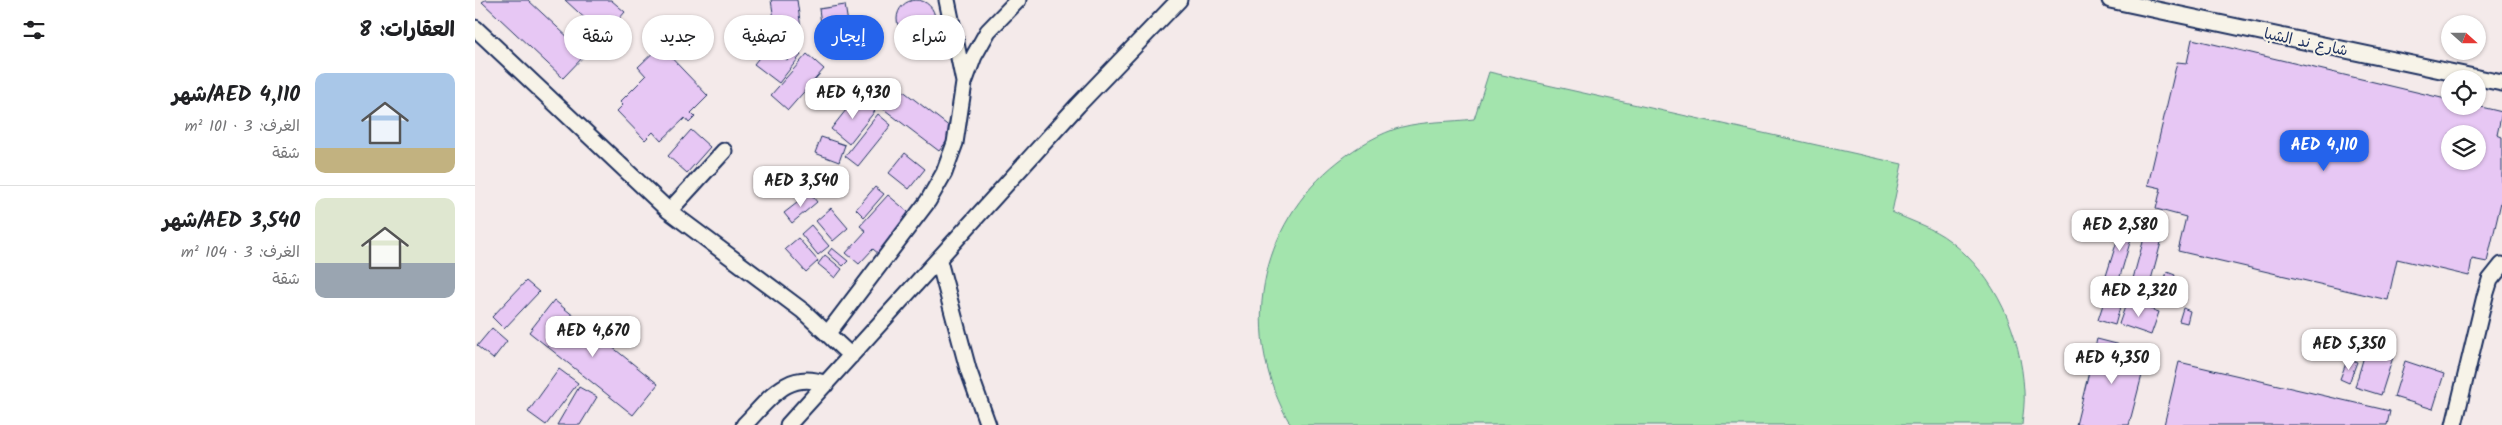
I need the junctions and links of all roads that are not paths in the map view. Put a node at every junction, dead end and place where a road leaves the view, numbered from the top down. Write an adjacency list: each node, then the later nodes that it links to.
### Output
1 (947, 0): 6 (lane)
2 (1018, 0): 6 (lane)
3 (1179, 0): 10 (lane)
4 (2110, 0): 7 (lane, شارع ند الشبا)
5 (475, 28): 9 (lane)
6 (964, 83): 12 (lane)
7 (2502, 83)
8 (724, 150): 9 (lane)
9 (669, 211): 12 (lane)
10 (939, 260): 13 (lane); 17 (lane)
11 (2502, 266): 18 (lane)
12 (828, 333): 13 (lane)
13 (851, 356): 14 (lane)
14 (825, 384): 15 (lane); 16 (lane)
15 (744, 425)
16 (788, 425)
17 (988, 425)
18 (2454, 425)

